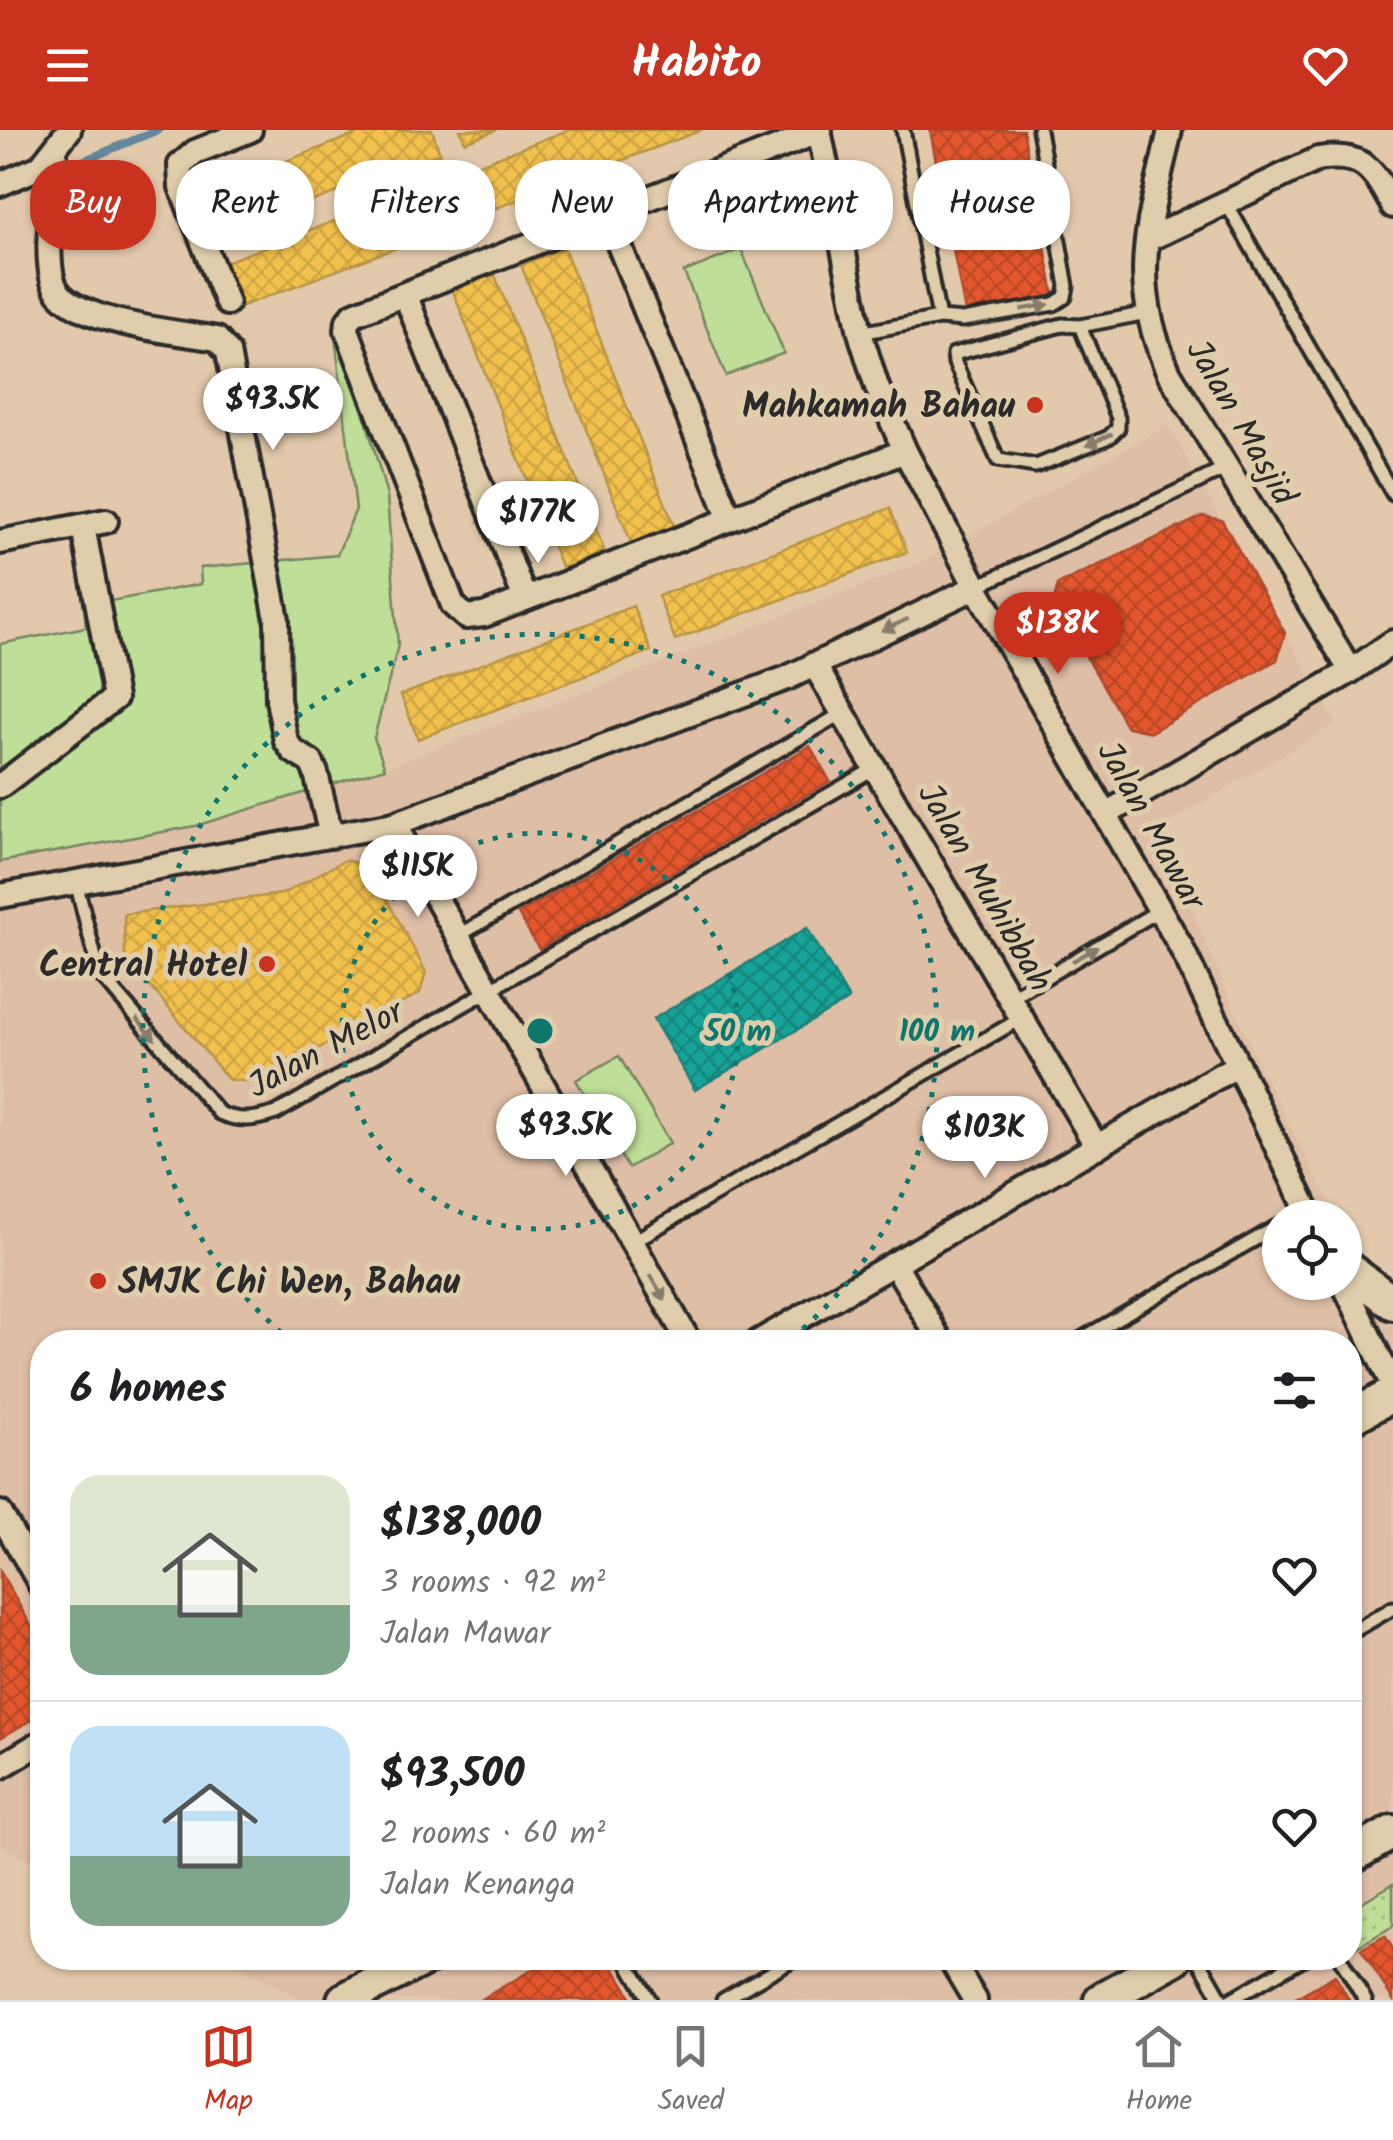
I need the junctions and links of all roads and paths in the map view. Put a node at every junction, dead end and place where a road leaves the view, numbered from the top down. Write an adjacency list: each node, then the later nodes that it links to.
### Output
1 (68, 130): 8 (street)
2 (250, 130): 17 (street)
3 (820, 130): 7 (street); 21 (street, Jalan Mawar)
4 (904, 130): 19 (lane)
5 (1039, 130): 19 (lane, one-way to 5)
6 (1170, 130): 13 (street, Jalan Masjid)
7 (762, 141): 10 (street)
8 (55, 156): 9 (street); 39 (street)
9 (0, 184)
10 (648, 195)
11 (1226, 202): 12 (street); 13 (street); 24 (lane)
12 (1393, 206)
13 (1147, 240): 18 (street, Jalan Masjid)
14 (518, 250): 16 (street)
15 (621, 250): 25 (street)
16 (405, 294): 30 (street); 30 (street)
17 (227, 303)
18 (1147, 313): 20 (lane); 23 (street, Jalan Masjid)
19 (939, 318): 21 (lane)
20 (1080, 326): 20 (lane, one-way to 20)
21 (860, 333): 22 (street, Jalan Mawar)
22 (905, 451): 25 (street); 29 (street, Jalan Mawar)
23 (1227, 468): 29 (lane); 33 (street, Jalan Masjid)
24 (1393, 494)
25 (730, 519): 30 (street)
26 (106, 521): 27 (street)
27 (82, 526): 28 (street); 36 (street)
28 (0, 542)
29 (976, 587): 32 (street, one-way to 32); 37 (street, Jalan Mawar)
30 (525, 598)
31 (1393, 642): 33 (street)
32 (814, 664): 34 (street, Jalan Muhibbah); 38 (street)
33 (1350, 671): 37 (street)
34 (843, 713): 35 (street, Jalan Muhibbah); 43 (lane)
35 (875, 768): 44 (lane, Jalan Melor); 45 (street, Jalan Muhibbah)
36 (0, 786)
37 (1106, 814): 42 (street, Jalan Mawar)
38 (394, 824): 39 (street); 43 (street)
39 (331, 836): 40 (street)
40 (76, 882): 41 (street); 44 (lane, Jalan Melor, one-way to 44)
41 (0, 896)
42 (1160, 910): 45 (lane, one-way to 42); 46 (street, Jalan Mawar)
43 (458, 936): 44 (street)
44 (488, 990): 50 (street)
45 (1016, 1008): 47 (street, Jalan Muhibbah); 50 (lane)
46 (1238, 1066): 47 (street); 48 (street, Jalan Mawar)
47 (1097, 1146): 51 (street)
48 (1297, 1200)
49 (1262, 1235): 58 (lane)
50 (632, 1242): 55 (street, one-way to 55)
51 (894, 1264): 56 (street); 57 (street)
52 (1362, 1280): 54 (main road)
53 (1352, 1300): 59 (street)
54 (1393, 1303)
55 (682, 1330)
56 (779, 1330)
57 (934, 1330)
58 (1097, 1330)
59 (1393, 1386)
60 (1393, 1394): 61 (main road)
61 (1362, 1411)
62 (0, 1513): 63 (street)
63 (30, 1566)
64 (1393, 1608): 65 (lane)
65 (1362, 1626)
66 (30, 1749): 67 (street)
67 (0, 1766)
68 (1393, 1832): 69 (main road)
69 (1362, 1849)
70 (408, 1970): 79 (main road)
71 (632, 1970): 80 (lane)
72 (774, 1970): 81 (lane)
73 (957, 1970): 82 (street)
74 (1157, 1970): 78 (main road)
75 (1205, 1970): 83 (lane)
76 (1283, 1970): 84 (lane)
77 (1347, 1970): 85 (lane)
78 (1117, 1996)
79 (344, 2000)
80 (650, 2000)
81 (722, 2000)
82 (975, 2000)
83 (1222, 2000)
84 (1230, 2000)
85 (1365, 2000)

